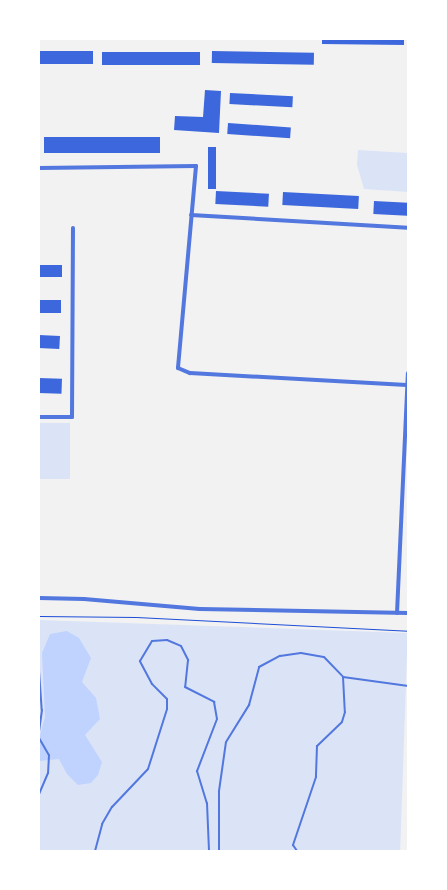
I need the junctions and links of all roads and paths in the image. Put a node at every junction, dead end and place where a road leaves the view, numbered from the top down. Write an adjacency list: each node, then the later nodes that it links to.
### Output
1 (39, 168): 2 (street)
2 (191, 215): 4 (street); 6 (street)
3 (73, 228): 7 (street)
4 (408, 228)
5 (408, 373): 6 (street)
6 (407, 384): 9 (street)
7 (39, 417)
8 (39, 598): 9 (street)
9 (397, 613): 10 (street)
10 (408, 613)
11 (39, 616): 12 (path)
12 (408, 631)
13 (39, 671): 16 (lane)
14 (343, 677): 15 (lane); 21 (lane); 22 (lane)
15 (408, 686)
16 (39, 732)
17 (39, 738): 18 (lane)
18 (39, 794)
19 (95, 851): 20 (lane)
20 (209, 851)
21 (219, 851)
22 (297, 851)

